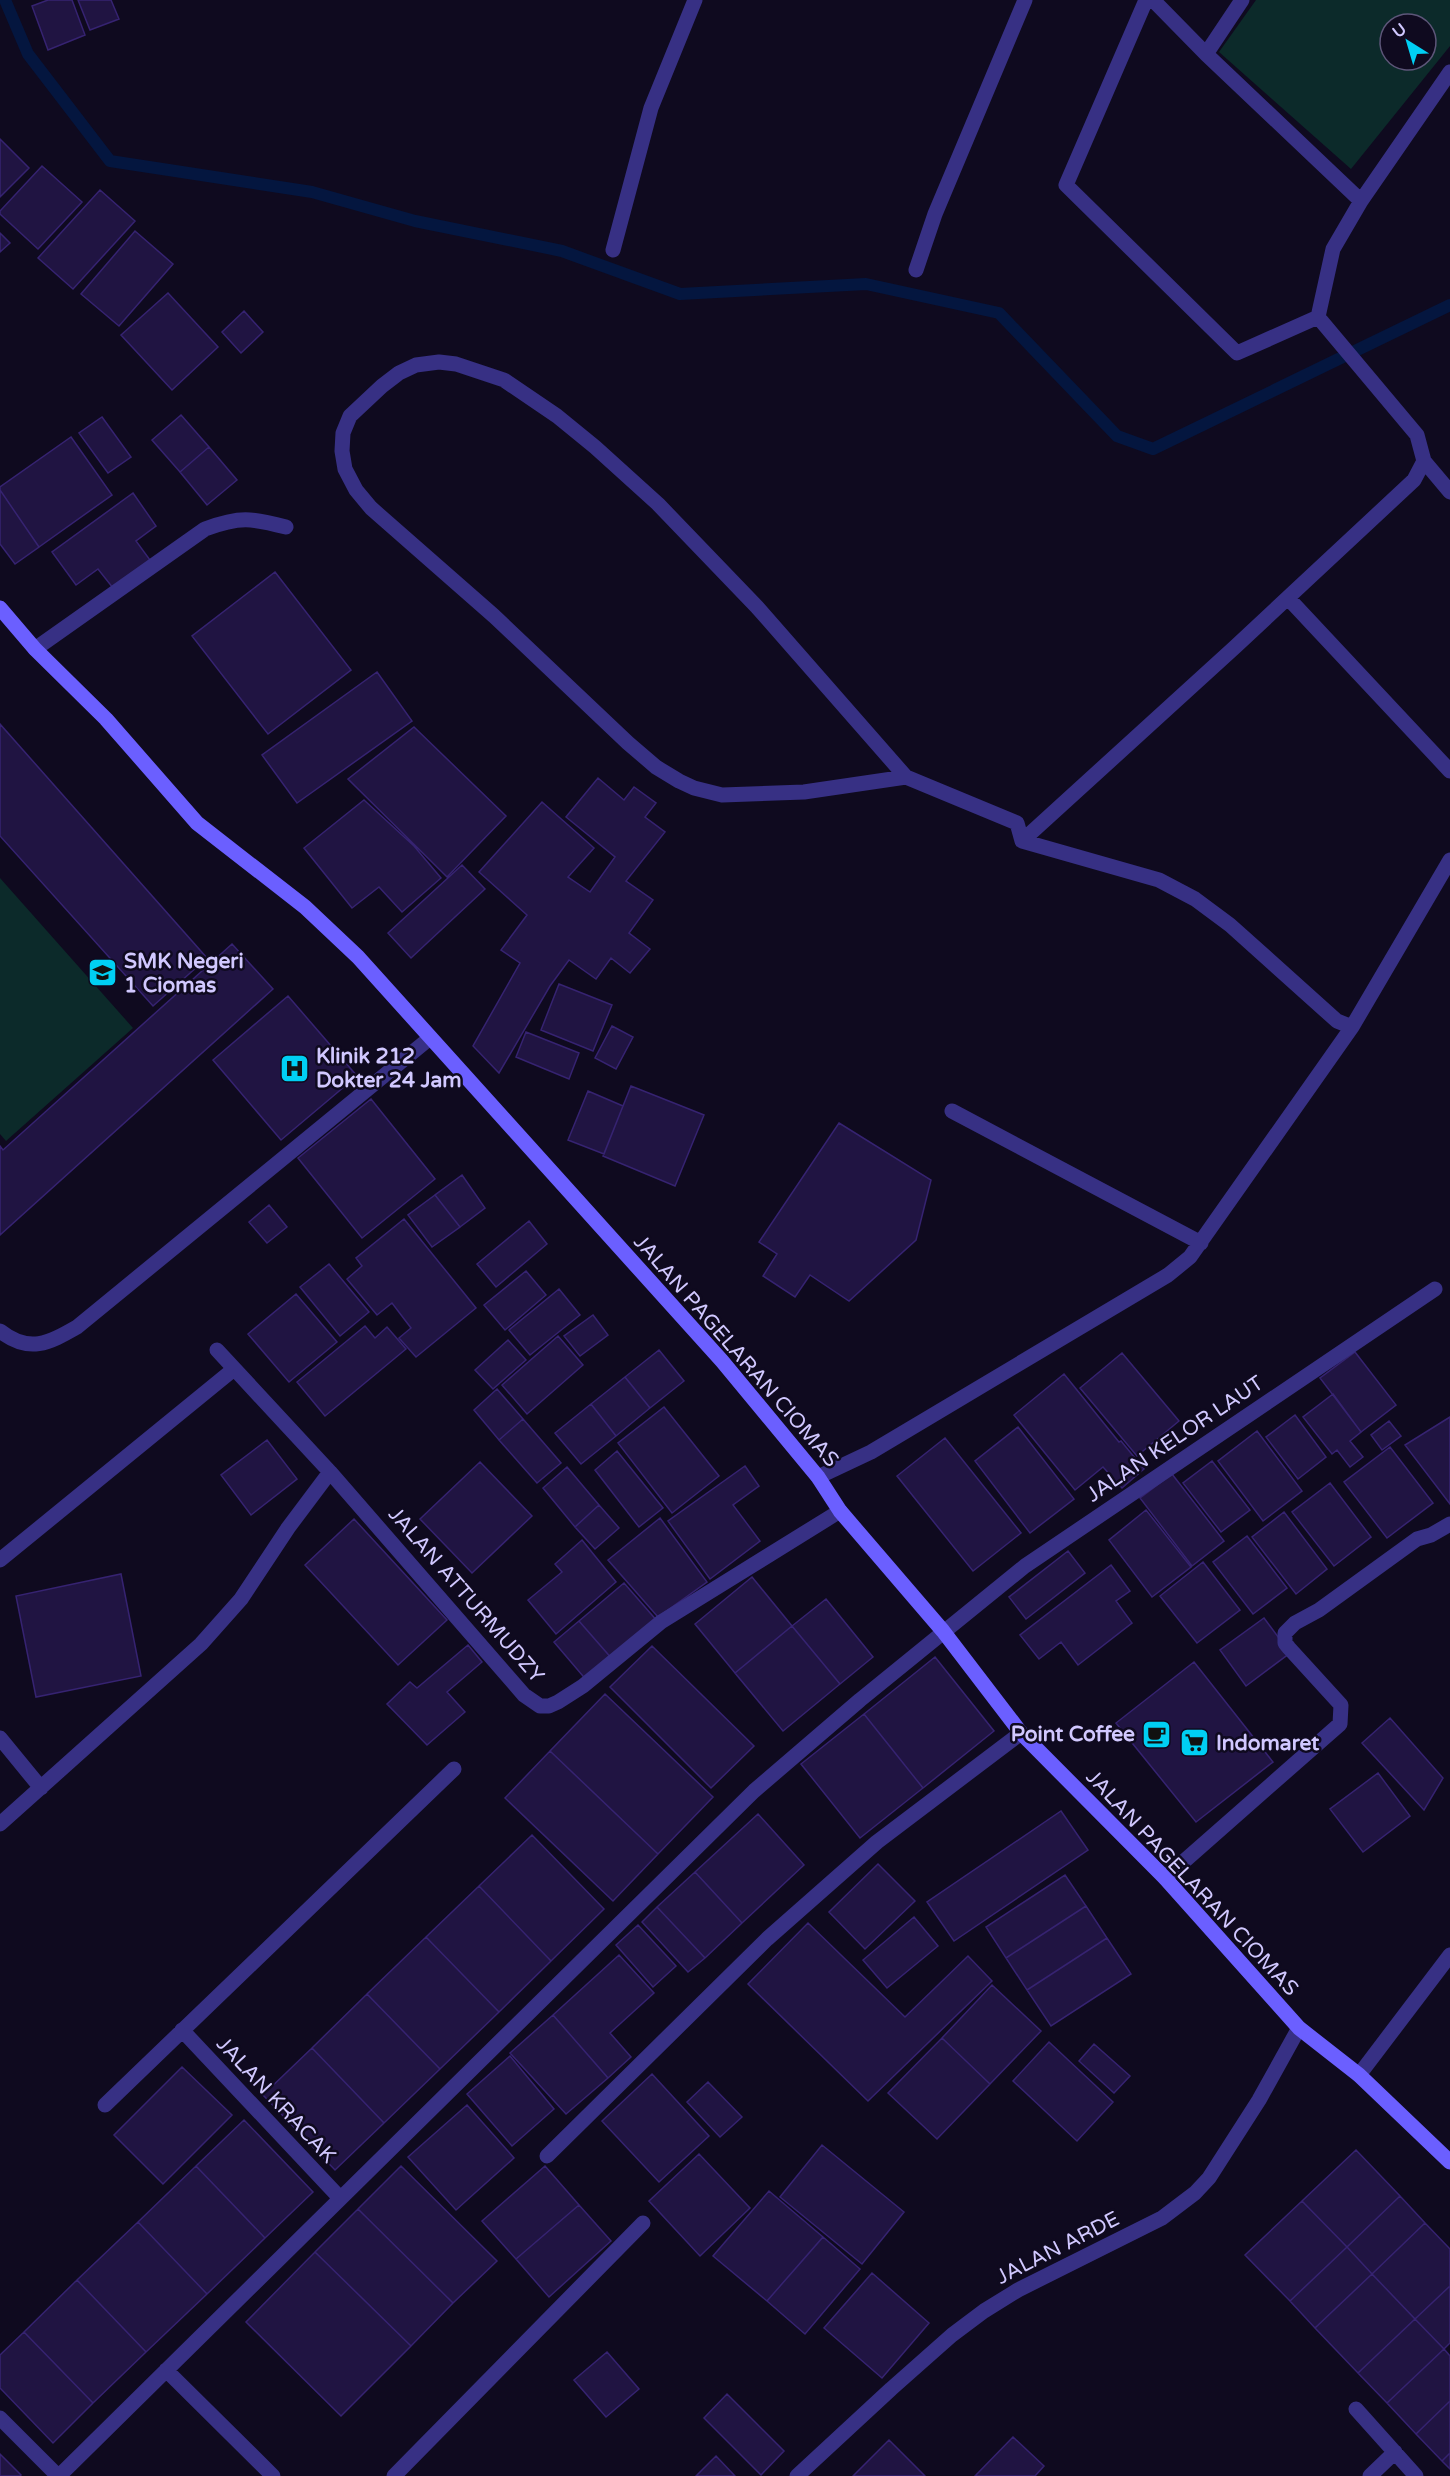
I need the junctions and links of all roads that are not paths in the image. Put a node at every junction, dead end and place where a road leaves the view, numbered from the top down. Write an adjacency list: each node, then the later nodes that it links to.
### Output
1 (695, 0): 9 (street)
2 (1025, 0): 10 (street)
3 (1146, 0): 11 (street)
4 (1153, 0): 6 (street)
5 (1242, 0): 6 (street)
6 (1206, 54): 8 (street)
7 (1450, 72): 8 (street)
8 (1361, 201): 11 (street)
9 (613, 250)
10 (916, 270)
11 (1318, 316): 12 (street)
12 (1424, 461): 13 (street); 15 (street)
13 (1450, 492)
14 (286, 527): 17 (street)
15 (1288, 598): 18 (street); 20 (street)
16 (0, 608): 17 (main road, JALAN PAGELARAN CIOMAS)
17 (35, 649): 23 (main road, JALAN PAGELARAN CIOMAS)
18 (1450, 771)
19 (906, 777): 19 (street); 20 (street)
20 (1022, 841): 22 (street)
21 (1450, 860): 22 (street)
22 (1352, 1027): 25 (street)
23 (430, 1038): 27 (street); 31 (main road, JALAN PAGELARAN CIOMAS)
24 (952, 1111): 25 (street)
25 (1201, 1243): 31 (street)
26 (1435, 1289): 35 (street, JALAN KELOR LAUT)
27 (0, 1331)
28 (217, 1350): 29 (street, JALAN ATTURMUDZY)
29 (234, 1369): 30 (street, JALAN ATTURMUDZY); 34 (street)
30 (330, 1472): 32 (street, JALAN ATTURMUDZY); 39 (street)
31 (818, 1477): 32 (main road, JALAN PAGELARAN CIOMAS)
32 (840, 1510): 35 (main road, JALAN PAGELARAN CIOMAS)
33 (1450, 1524): 41 (street)
34 (0, 1560)
35 (943, 1631): 36 (main road, JALAN PAGELARAN CIOMAS); 49 (street, JALAN KELOR LAUT)
36 (1021, 1732): 41 (main road, JALAN PAGELARAN CIOMAS); 47 (street)
37 (0, 1738): 39 (street)
38 (454, 1769): 44 (street)
39 (41, 1788): 40 (street)
40 (0, 1824)
41 (1165, 1878): 43 (main road, JALAN PAGELARAN CIOMAS)
42 (1450, 1955): 45 (street)
43 (1299, 2028): 45 (main road, JALAN PAGELARAN CIOMAS); 58 (street, JALAN ARDE)
44 (182, 2030): 46 (street); 49 (street, JALAN KRACAK)
45 (1359, 2075): 48 (main road, JALAN PAGELARAN CIOMAS)
46 (105, 2105)
47 (547, 2156)
48 (1450, 2162)
49 (340, 2198): 51 (street, JALAN KELOR LAUT)
50 (643, 2223): 57 (street)
51 (166, 2370): 55 (street, JALAN KELOR LAUT); 56 (street)
52 (1356, 2409): 54 (street)
53 (0, 2418): 55 (street)
54 (1395, 2452): 59 (street); 60 (street)
55 (59, 2476)
56 (273, 2476)
57 (394, 2476)
58 (797, 2476)
59 (1370, 2476)
60 (1416, 2476)

